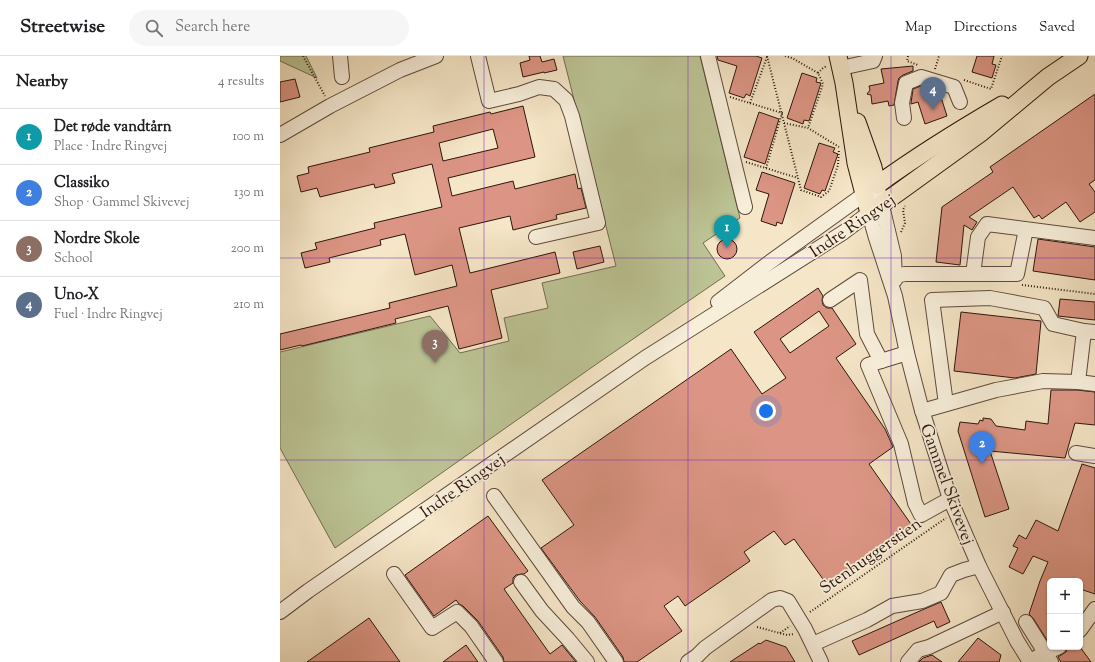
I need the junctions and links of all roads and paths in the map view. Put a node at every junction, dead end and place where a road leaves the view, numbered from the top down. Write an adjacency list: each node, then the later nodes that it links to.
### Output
1 (304, 56): 22 (path)
2 (340, 56): 16 (street)
3 (436, 56): 22 (street)
4 (478, 56): 38 (street)
5 (708, 56): 19 (street)
6 (785, 56): 12 (path)
7 (875, 56): 14 (street)
8 (908, 56): 13 (path)
9 (939, 56): 15 (path)
10 (1002, 56): 18 (path)
11 (1079, 56): 17 (main road, Indre Ringvej)
12 (792, 57): 26 (path)
13 (921, 66)
14 (841, 69): 28 (main road, Gammel Skivevej); 32 (main road, Gammel Skivevej)
15 (934, 70)
16 (342, 77)
17 (1048, 77): 32 (main road, Indre Ringvej); 35 (main road, Indre Ringvej)
18 (963, 79)
19 (718, 93): 21 (path); 29 (street)
20 (960, 102): 24 (street)
21 (750, 103): 23 (path); 23 (path)
22 (330, 106): 27 (street)
23 (782, 114): 25 (path); 30 (path)
24 (904, 118)
25 (784, 123): 26 (path); 31 (path)
26 (808, 128): 28 (path)
27 (280, 135)
28 (846, 143): 31 (path); 32 (main road, Gammel Skivevej)
29 (733, 158): 30 (path); 34 (street)
30 (766, 168): 31 (path)
31 (798, 178)
32 (871, 189): 35 (main road, Gammel Skivevej); 45 (street, Indre Ringvej)
33 (906, 204): 37 (path)
34 (745, 207)
35 (876, 208): 41 (street, Gammel Skivevej); 45 (street, Indre Ringvej)
36 (1026, 229): 39 (street); 40 (street); 40 (street)
37 (900, 235)
38 (536, 237)
39 (1095, 238)
40 (973, 274): 41 (street)
41 (892, 276): 44 (street, Gammel Skivevej)
42 (830, 300): 46 (street)
43 (1089, 331): 47 (street); 49 (street)
44 (907, 353): 46 (street); 50 (street, Gammel Skivevej)
45 (645, 358): 60 (street, Indre Ringvej)
46 (881, 361): 54 (street)
47 (1078, 382): 48 (street); 49 (street)
48 (1095, 384)
49 (946, 404): 50 (street)
50 (922, 411): 54 (street, Gammel Skivevej)
51 (1076, 453): 52 (street)
52 (1095, 456)
53 (494, 496): 72 (street)
54 (950, 498): 55 (street, Gammel Skivevej)
55 (956, 514): 56 (street, Gammel Skivevej); 63 (path, Stenhuggerstien)
56 (979, 566): 61 (street, Gammel Skivevej); 66 (street)
57 (394, 574): 70 (street)
58 (521, 582): 71 (street)
59 (1095, 609): 64 (street)
60 (280, 612)
61 (1003, 612): 69 (street, Gammel Skivevej); 75 (street)
62 (1026, 622): 68 (street)
63 (802, 624): 65 (path, Stenhuggerstien); 66 (street); 73 (street)
64 (1083, 626)
65 (751, 628)
66 (813, 644): 74 (street)
67 (1056, 650): 68 (street)
68 (1048, 658): 69 (street)
69 (1030, 661)
70 (496, 662)
71 (587, 662)
72 (616, 662)
73 (688, 662)
74 (821, 662)
75 (908, 662)

